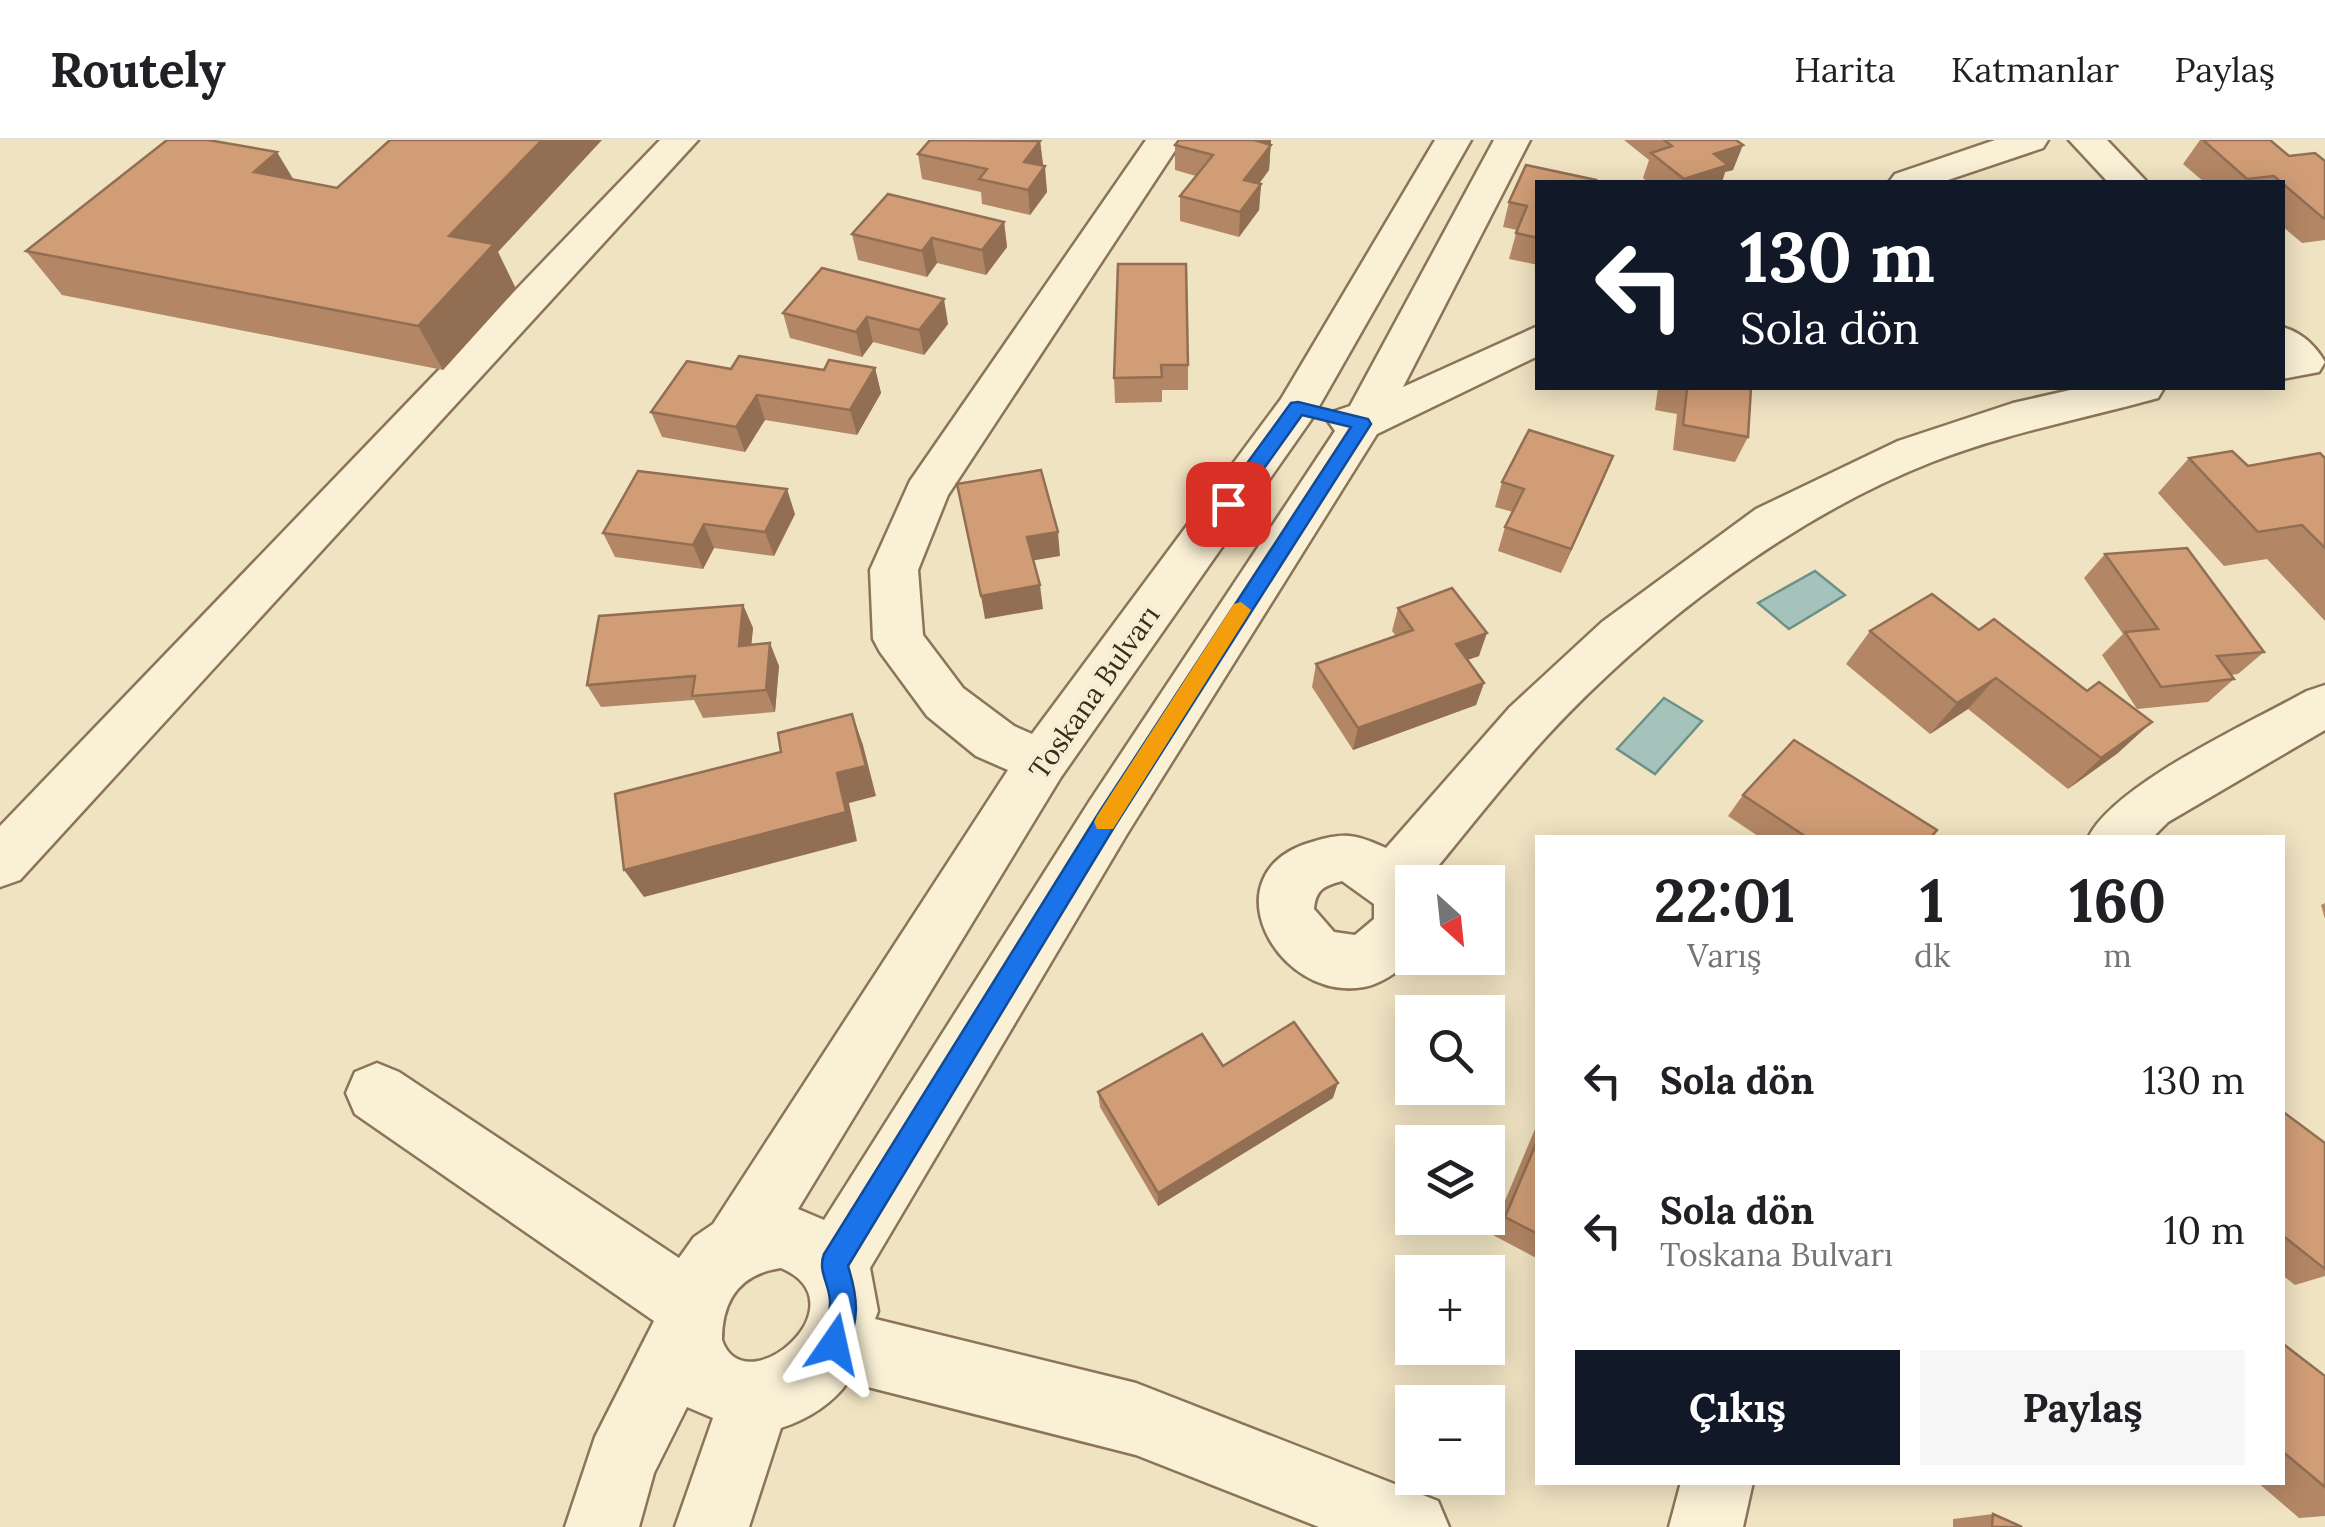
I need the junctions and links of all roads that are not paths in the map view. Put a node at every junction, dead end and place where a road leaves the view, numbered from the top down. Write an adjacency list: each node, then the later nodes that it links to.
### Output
1 (680, 140): 16 (street)
2 (1164, 140): 14 (street)
3 (1452, 140): 11 (street, Toskana Bulvarı)
4 (1512, 140): 12 (street)
5 (2030, 140): 7 (street)
6 (2087, 140): 8 (street)
7 (1914, 180)
8 (2126, 180)
9 (1535, 340): 12 (street)
10 (2134, 390): 17 (street)
11 (1298, 408): 12 (street); 14 (street, Toskana Bulvarı)
12 (1362, 424): 20 (street)
13 (2325, 705): 15 (street)
14 (1042, 762): 19 (street, Toskana Bulvarı)
15 (2119, 835)
16 (0, 863)
17 (1392, 881)
18 (377, 1093): 21 (street)
19 (737, 1247): 20 (street); 21 (street, Toskana Bulvarı)
20 (834, 1264): 22 (street)
21 (689, 1320): 23 (street); 25 (street, Toskana Bulvarı)
22 (834, 1344): 23 (street); 27 (street)
23 (755, 1398): 26 (street)
24 (1717, 1485): 28 (street)
25 (602, 1527)
26 (712, 1527)
27 (1412, 1527)
28 (1706, 1527)

